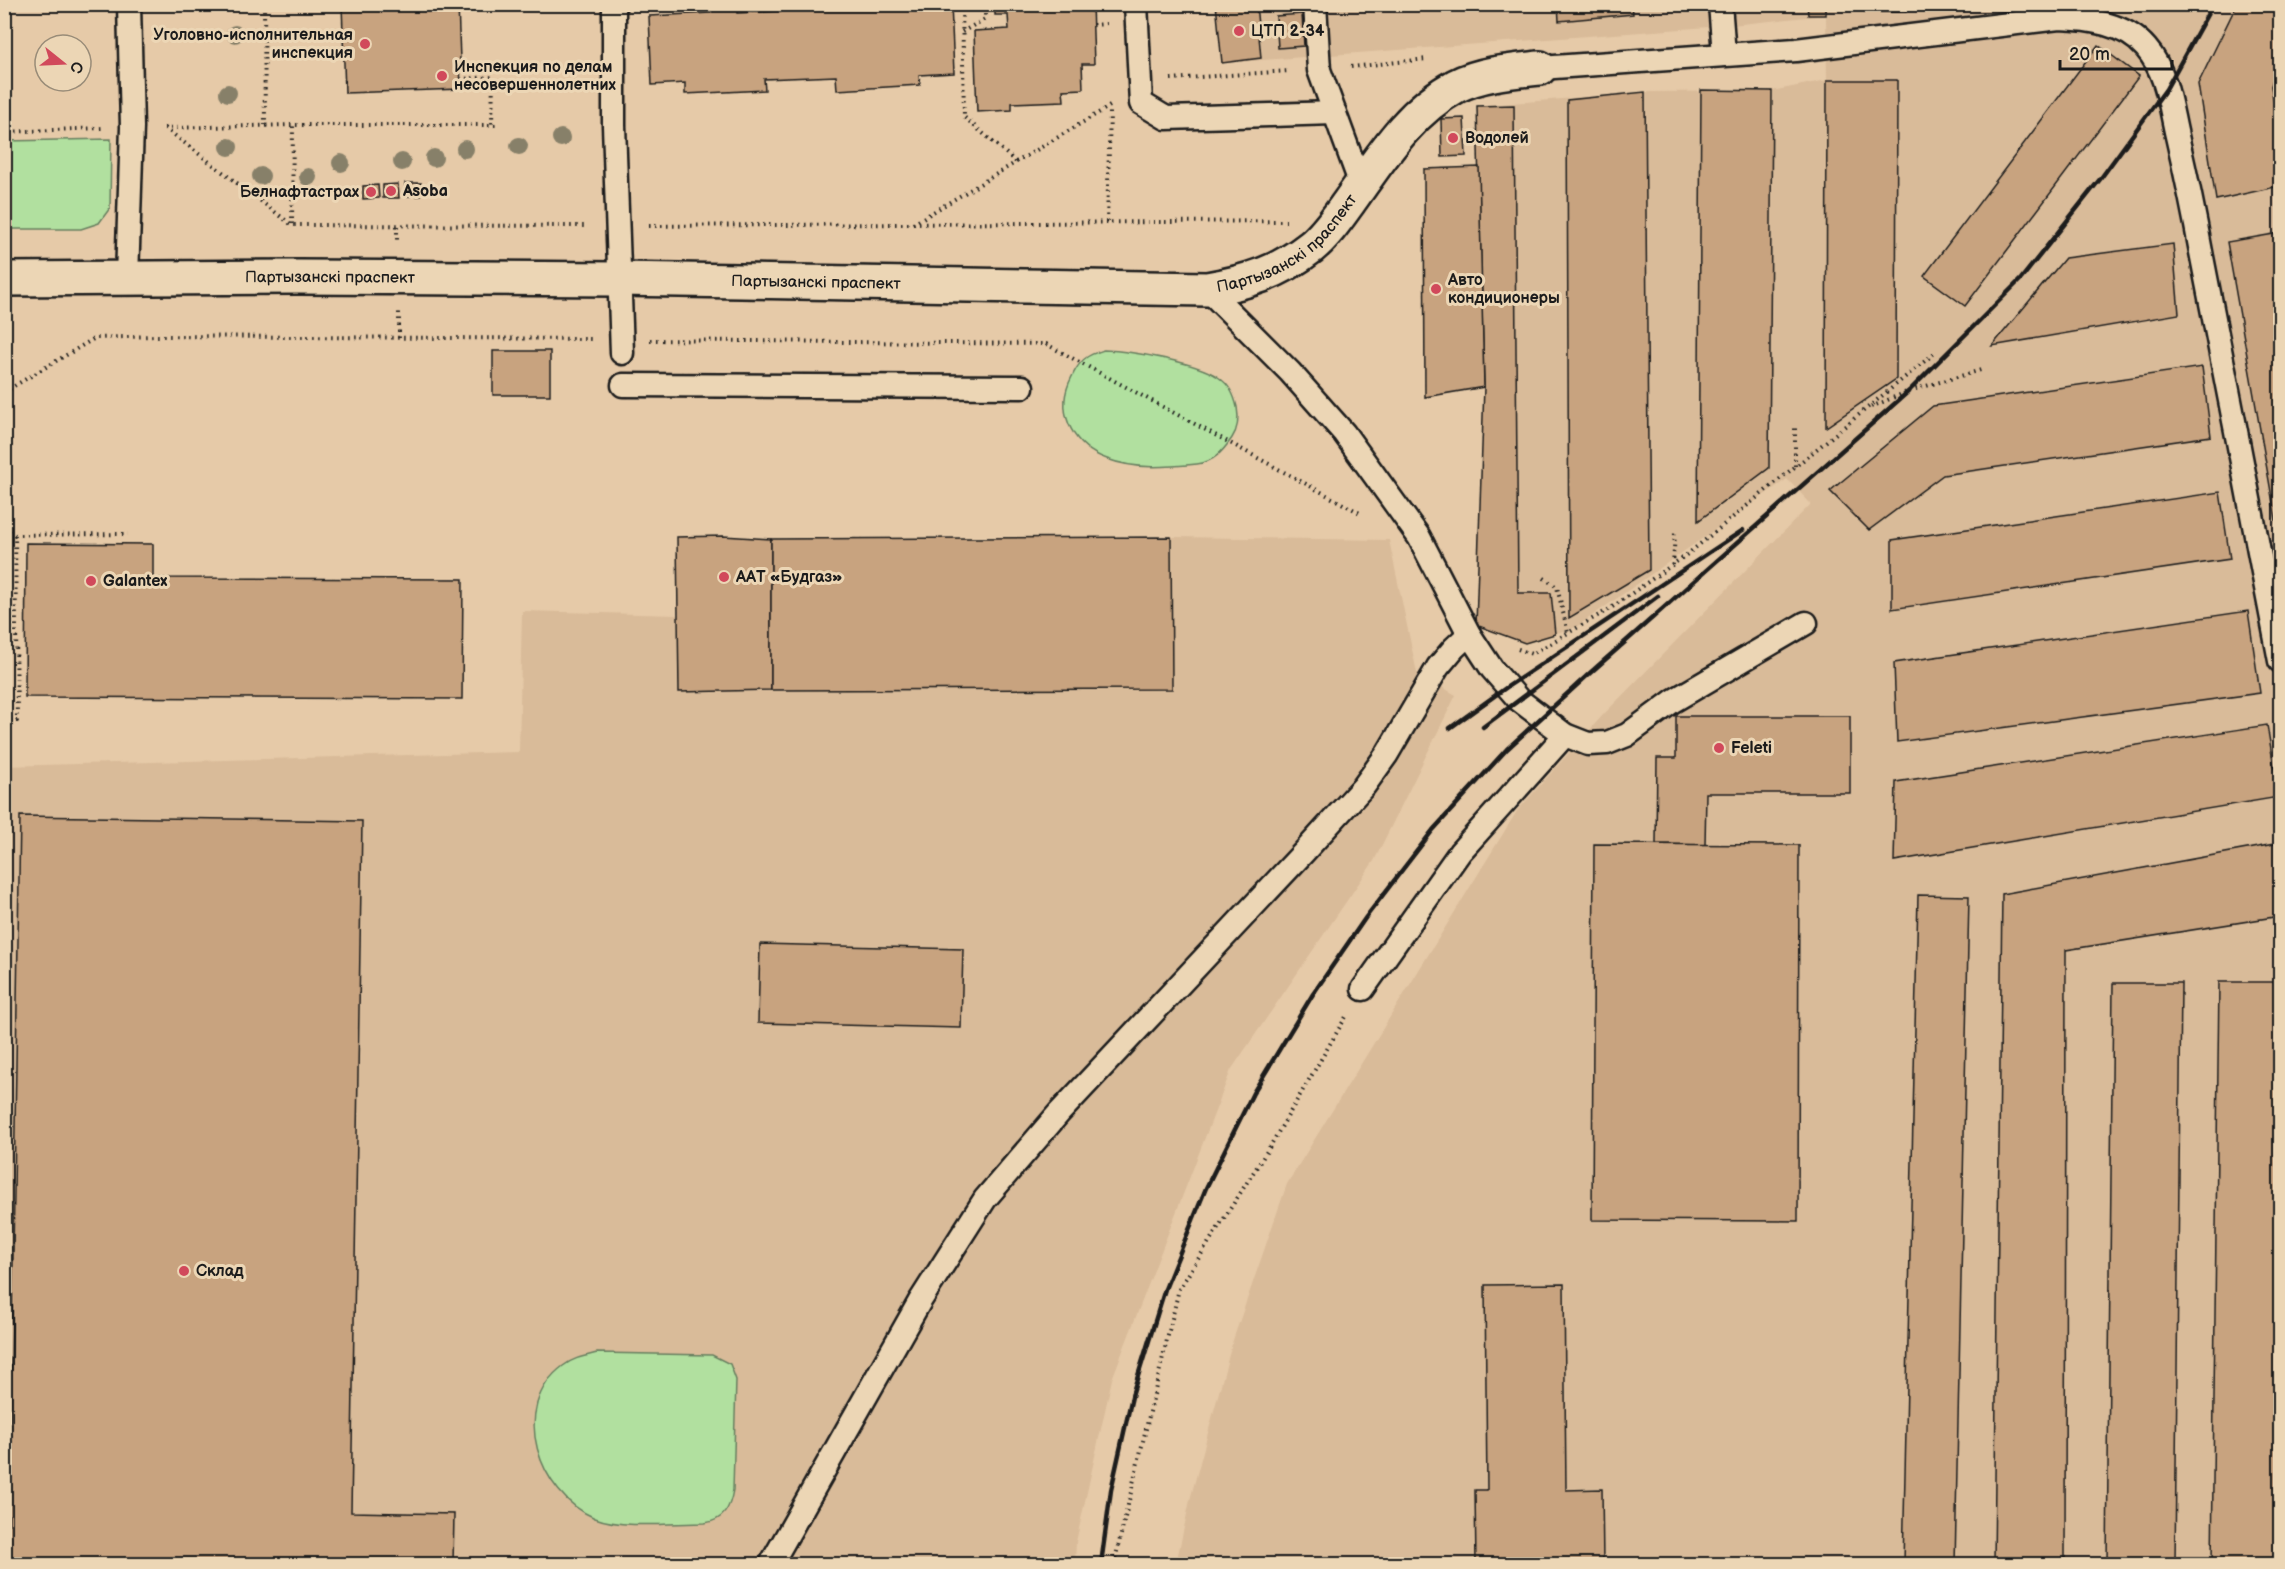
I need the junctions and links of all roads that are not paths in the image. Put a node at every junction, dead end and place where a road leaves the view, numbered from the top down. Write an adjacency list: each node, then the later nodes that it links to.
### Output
1 (129, 4): 10 (lane)
2 (614, 4): 12 (lane)
3 (1136, 4): 8 (lane)
4 (1315, 4): 8 (lane)
5 (1720, 4): 6 (lane)
6 (1724, 54): 7 (lane); 19 (lane)
7 (1540, 68): 9 (street, Партызанскі праспект)
8 (1335, 113): 9 (lane)
9 (1361, 186): 13 (street, Партызанскі праспект)
10 (127, 278): 11 (street, Партызанскі праспект); 12 (street, Партызанскі праспект)
11 (4, 279)
12 (618, 279): 13 (street, Партызанскі праспект); 14 (lane)
13 (1208, 289): 18 (lane)
14 (622, 346)
15 (623, 385): 16 (lane)
16 (1022, 387)
17 (1806, 623): 20 (lane)
18 (1469, 634): 20 (lane); 22 (lane)
19 (2280, 661)
20 (1565, 735): 21 (lane)
21 (1363, 989)
22 (771, 1564)

